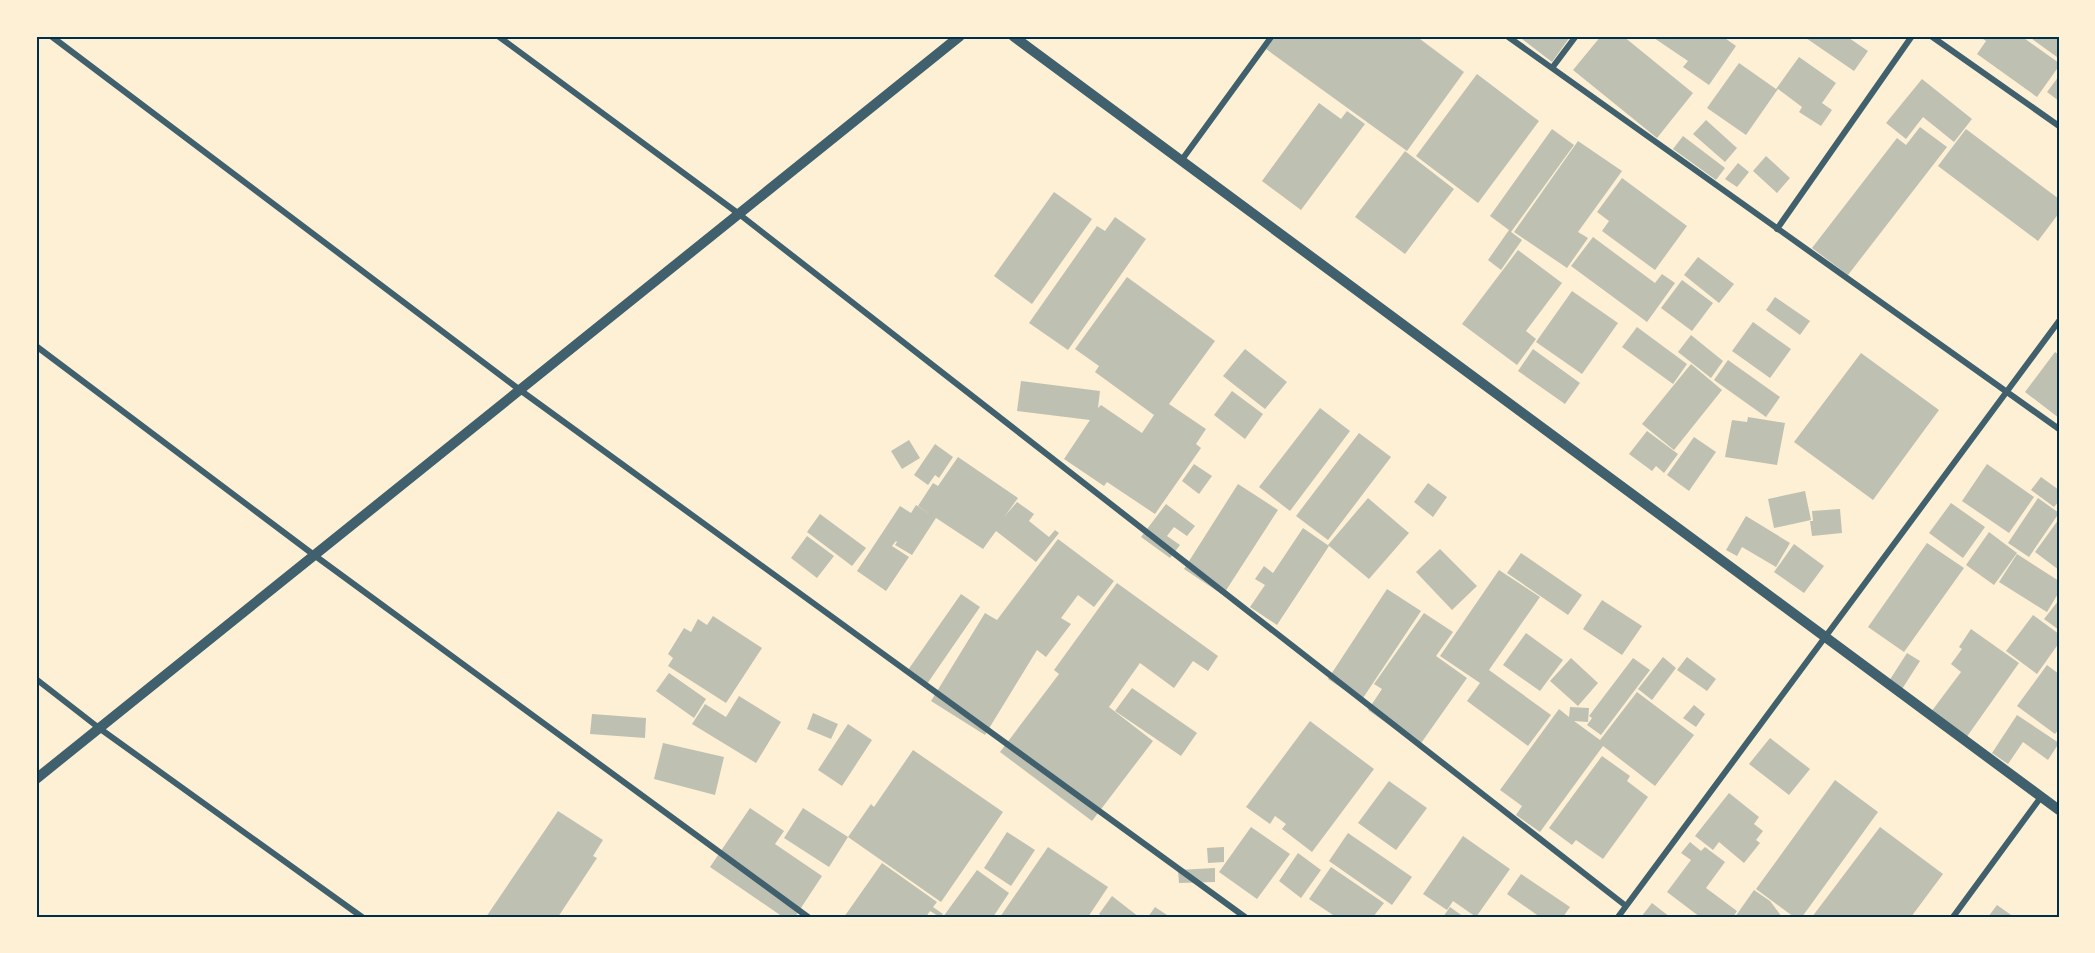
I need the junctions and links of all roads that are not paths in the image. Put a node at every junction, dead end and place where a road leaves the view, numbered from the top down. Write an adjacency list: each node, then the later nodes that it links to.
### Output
1 (51, 36): 17 (street)
2 (498, 36): 13 (street)
3 (960, 36): 13 (street)
4 (1013, 36): 12 (street)
5 (1272, 36): 12 (street)
6 (1507, 36): 10 (street)
7 (1576, 36): 10 (street)
8 (1912, 36): 14 (street)
9 (1931, 36): 11 (street)
10 (1552, 68): 14 (street)
11 (2059, 126)
12 (1181, 162): 21 (street)
13 (739, 214): 17 (street); 27 (street)
14 (1777, 229): 18 (street)
15 (2059, 321): 18 (street)
16 (36, 346): 20 (street)
17 (520, 390): 20 (street); 30 (street)
18 (2006, 392): 19 (street); 21 (street)
19 (2059, 429)
20 (314, 555): 23 (street); 29 (street)
21 (1825, 637): 25 (street); 27 (street)
22 (36, 679): 23 (street)
23 (99, 728): 24 (street); 28 (street)
24 (36, 779)
25 (2041, 797): 26 (street); 32 (street)
26 (2059, 810)
27 (1626, 906): 31 (street)
28 (363, 917)
29 (808, 917)
30 (1245, 917)
31 (1618, 917)
32 (1953, 917)

